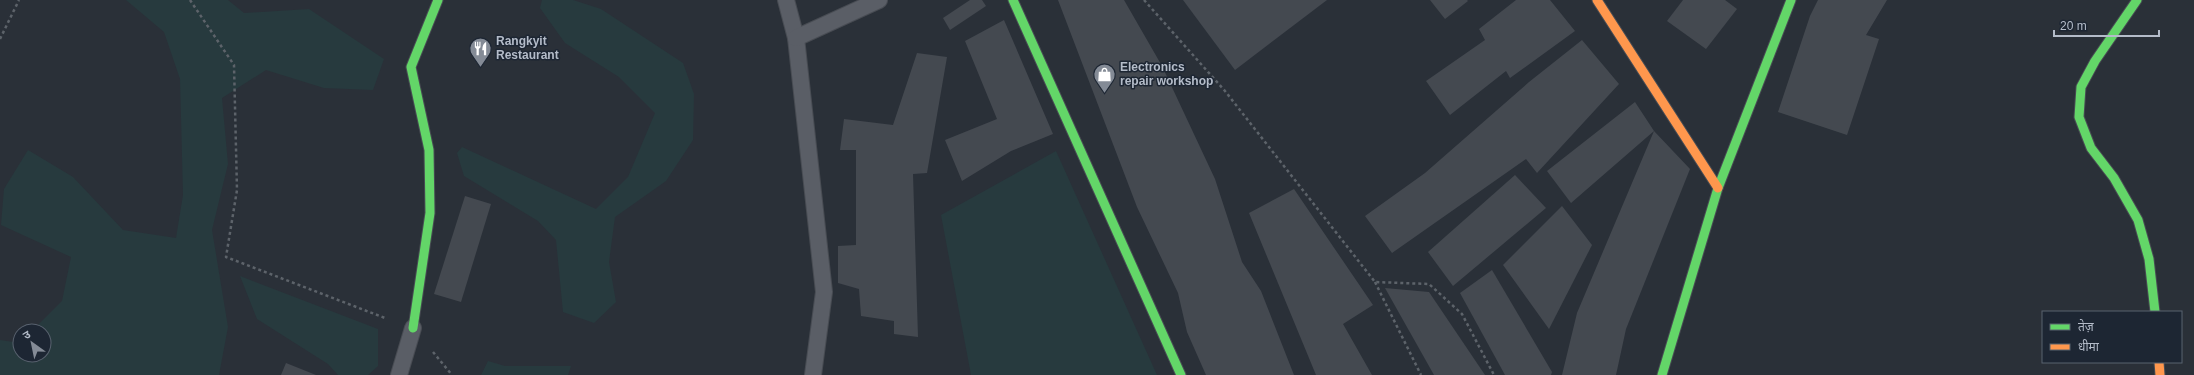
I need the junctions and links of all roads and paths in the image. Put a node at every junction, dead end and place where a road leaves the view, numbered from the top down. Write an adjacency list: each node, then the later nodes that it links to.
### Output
1 (19, 0): 12 (path)
2 (190, 0): 16 (path)
3 (438, 0): 16 (street)
4 (786, 0): 11 (lane)
5 (879, 0): 11 (lane)
6 (1013, 0): 21 (street)
7 (1144, 0): 14 (path)
8 (1597, 0): 13 (street)
9 (1792, 0): 13 (street)
10 (2137, 0): 15 (street)
11 (796, 38): 20 (lane)
12 (0, 39)
13 (1718, 188): 24 (street)
14 (1375, 282): 22 (path); 23 (path)
15 (2155, 311)
16 (413, 328): 18 (lane); 19 (path)
17 (2159, 363): 25 (street)
18 (399, 375)
19 (452, 375)
20 (813, 375)
21 (1181, 375)
22 (1421, 375)
23 (1494, 375)
24 (1662, 375)
25 (2160, 375)

